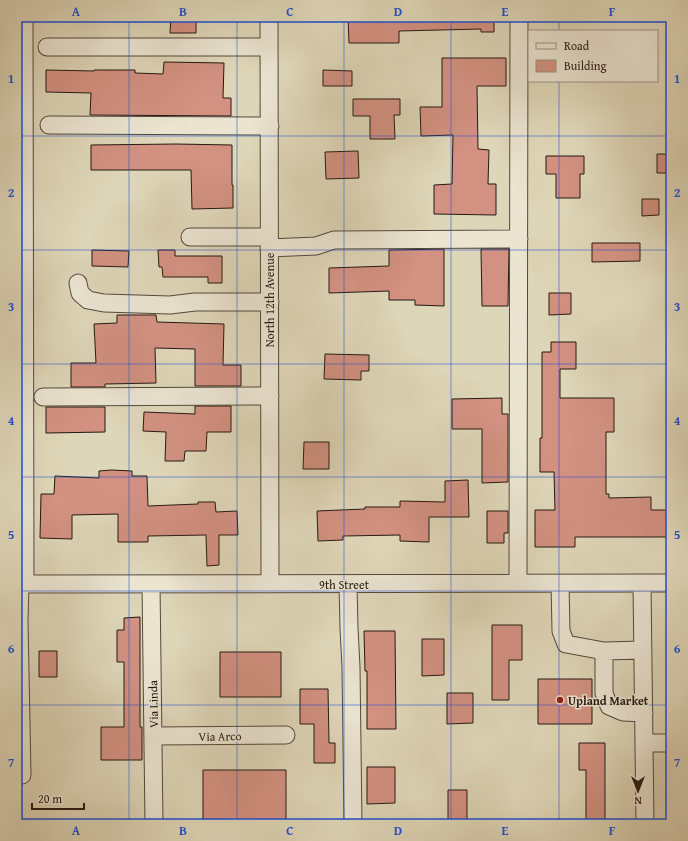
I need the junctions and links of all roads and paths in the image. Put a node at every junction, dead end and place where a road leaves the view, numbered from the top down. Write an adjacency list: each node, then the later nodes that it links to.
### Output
1 (24, 17): 18 (street)
2 (269, 17): 5 (street, North 12th Avenue)
3 (519, 17): 9 (street)
4 (47, 47): 5 (street)
5 (269, 47): 7 (street, North 12th Avenue)
6 (49, 125): 7 (street)
7 (270, 126): 10 (street, North 12th Avenue)
8 (190, 237): 10 (street)
9 (518, 239): 10 (street); 15 (street)
10 (269, 243): 12 (street, North 12th Avenue)
11 (78, 283): 12 (street)
12 (270, 302): 13 (street, North 12th Avenue)
13 (270, 396): 14 (street); 20 (street, North 12th Avenue)
14 (43, 397)
15 (518, 583): 16 (street, 9th Street); 21 (street, 9th Street)
16 (560, 583): 22 (street, 9th Street); 24 (street)
17 (671, 583): 22 (street, 9th Street)
18 (21, 584): 19 (street, 9th Street); 30 (street)
19 (152, 584): 20 (street, 9th Street); 27 (street, Via Linda)
20 (270, 584): 21 (street, 9th Street)
21 (348, 584): 32 (street)
22 (642, 584): 23 (street)
23 (643, 650): 24 (street); 25 (street)
24 (604, 651): 25 (street)
25 (644, 713): 28 (street)
26 (286, 735): 27 (street, Via Arco)
27 (153, 736): 31 (street, Via Linda)
28 (644, 743): 29 (street); 33 (street)
29 (671, 743)
30 (22, 774)
31 (154, 824)
32 (353, 824)
33 (645, 824)

